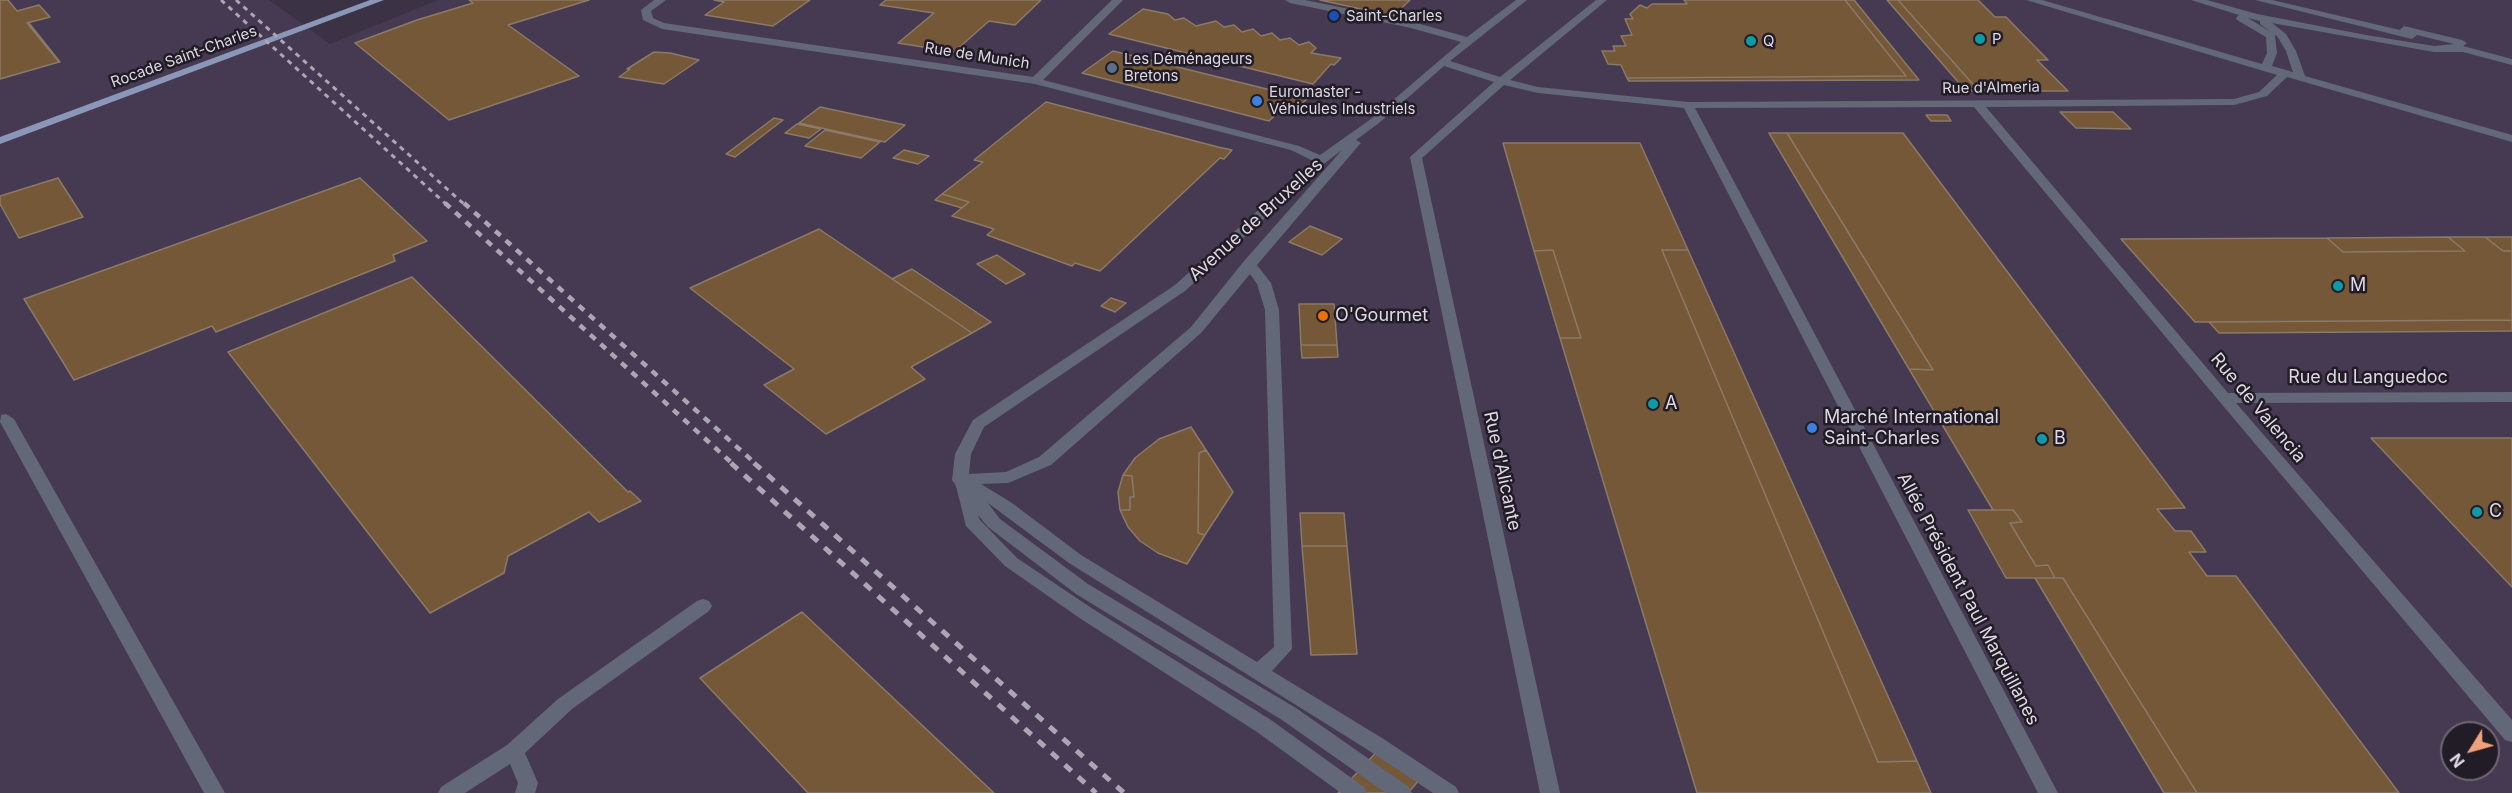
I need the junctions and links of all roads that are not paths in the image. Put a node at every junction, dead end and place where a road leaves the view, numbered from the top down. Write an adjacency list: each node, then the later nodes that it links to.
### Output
1 (365, 0): 13 (main road, Rocade Saint-Charles)
2 (379, 0): 13 (main road, Rocade Saint-Charles)
3 (660, 0): 24 (street, Rue de Munich)
4 (1118, 0): 24 (street)
5 (1290, 0): 15 (street)
6 (1522, 0): 15 (street, Avenue de Bruxelles)
7 (1602, 0): 25 (street)
8 (2031, 0): 21 (street)
9 (2196, 0): 12 (street)
10 (2260, 0): 16 (street)
11 (2285, 0): 17 (street)
12 (2228, 10): 14 (street); 21 (street)
13 (342, 11): 20 (main road, Rocade Saint-Charles)
14 (2256, 17): 16 (street); 23 (street)
15 (1469, 41): 18 (street, Avenue de Bruxelles)
16 (2466, 49): 19 (street)
17 (2512, 54)
18 (1442, 62): 25 (street, Rue d'Almeria); 28 (street, Avenue de Bruxelles)
19 (2512, 62)
20 (196, 66): 29 (main road, Rocade Saint-Charles); 31 (main road, Rocade Saint-Charles)
21 (2266, 68): 22 (street)
22 (2285, 74): 23 (street); 26 (street, Rue d'Almeria)
23 (2300, 78): 30 (street)
24 (1035, 81): 32 (street, Rue de Munich)
25 (1502, 81): 27 (street, Rue d'Almeria); 48 (street, Rue d'Alicante)
26 (1978, 104): 27 (street, Rue d'Almeria); 35 (street, Rue de Valencia)
27 (1688, 105): 49 (street, Allée Président Paul Marquillanes)
28 (1375, 121): 32 (street, Avenue de Bruxelles); 33 (street)
29 (0, 136)
30 (2512, 139)
31 (0, 141)
32 (1321, 160): 37 (street, Avenue de Bruxelles)
33 (1249, 264): 37 (street); 39 (street)
34 (2512, 397): 35 (street, Rue du Languedoc)
35 (2224, 398): 40 (street, Rue de Valencia)
36 (6, 420): 42 (street)
37 (960, 480): 39 (street); 45 (street); 46 (street)
38 (703, 606): 41 (street)
39 (1259, 672): 47 (street)
40 (2512, 734)
41 (514, 750): 43 (street); 44 (street)
42 (215, 793)
43 (448, 793)
44 (525, 793)
45 (1357, 793)
46 (1402, 793)
47 (1449, 793)
48 (1550, 793)
49 (2048, 793)

